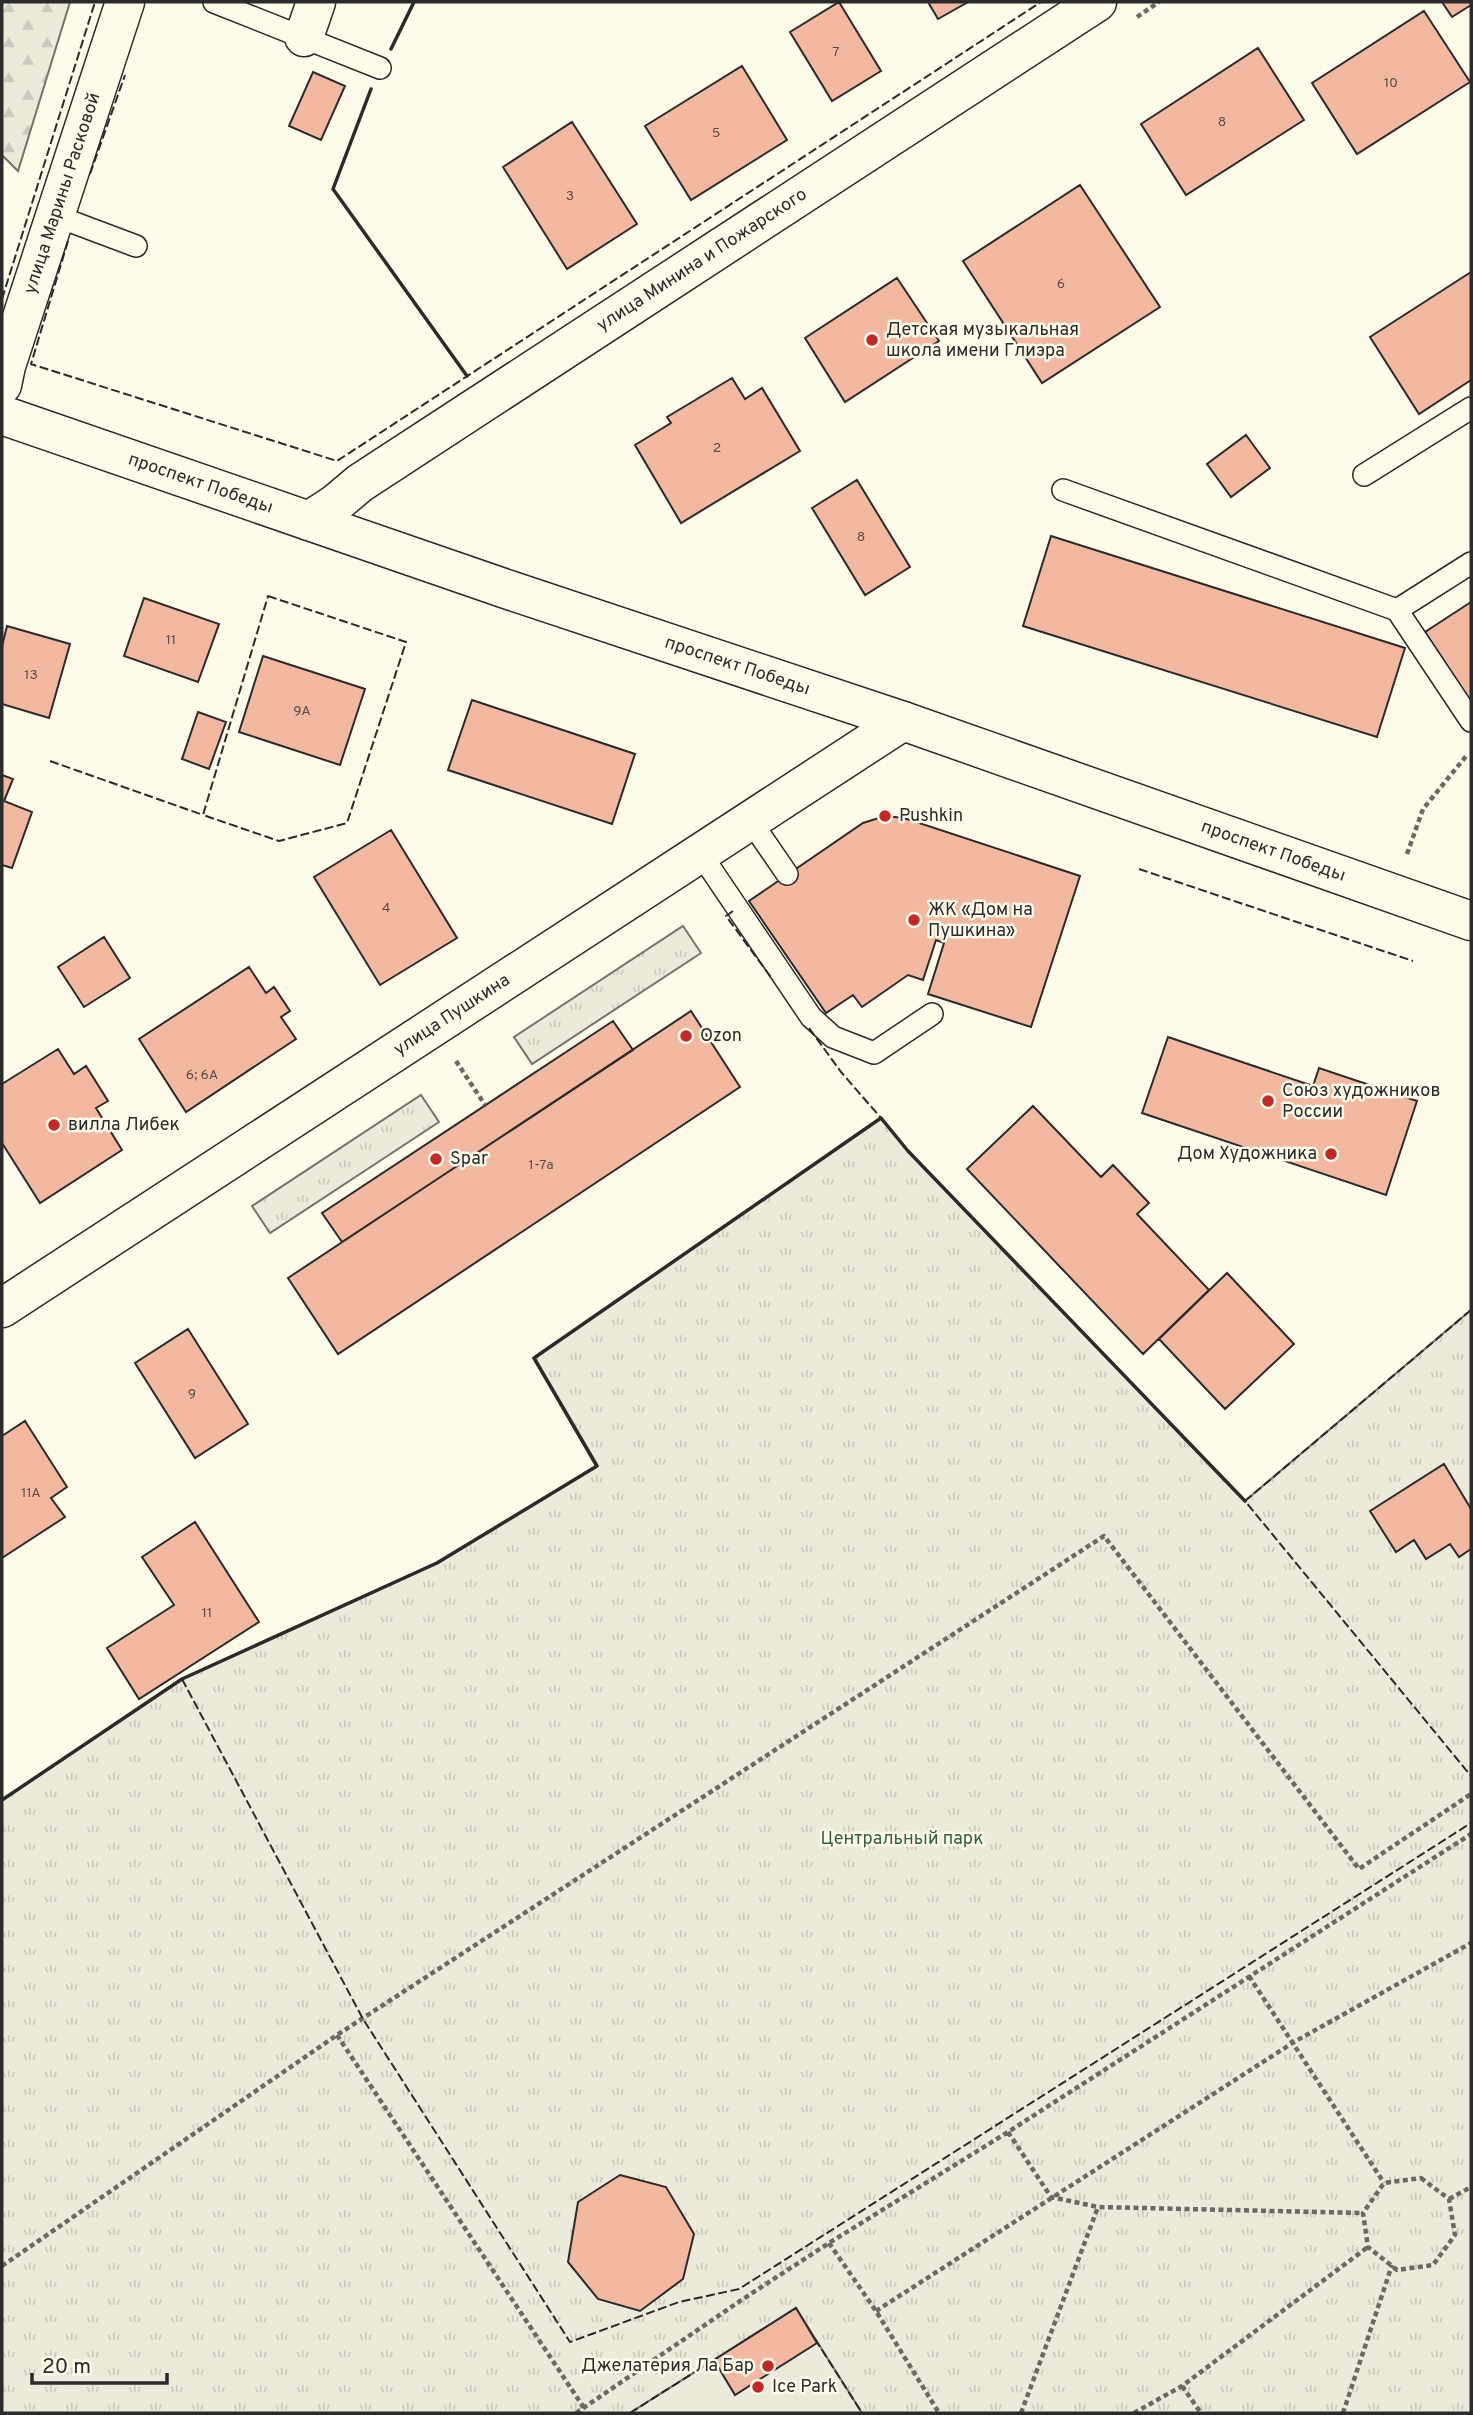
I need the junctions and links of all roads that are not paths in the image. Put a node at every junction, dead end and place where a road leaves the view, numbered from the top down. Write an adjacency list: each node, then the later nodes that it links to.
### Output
1 (125, 2): 6 (street, улица Марины Расковой)
2 (214, 2): 4 (lane)
3 (1095, 2): 13 (street, улица Минина и Пожарского)
4 (310, 19): 5 (lane)
5 (380, 68)
6 (56, 216): 7 (lane); 8 (street, улица Марины Расковой)
7 (136, 246)
8 (2, 385)
9 (1471, 408): 11 (lane)
10 (2, 415): 13 (street, проспект Победы)
11 (1364, 475)
12 (1063, 490): 15 (lane)
13 (309, 521): 16 (street, проспект Победы)
14 (1471, 563): 15 (lane)
15 (1397, 610): 17 (lane)
16 (903, 721): 18 (street, улица Пушкина); 21 (street, проспект Победы)
17 (1471, 721)
18 (751, 820): 19 (street, улица Пушкина); 20 (lane)
19 (700, 853): 22 (lane); 23 (street, улица Пушкина)
20 (787, 874)
21 (1471, 921)
22 (932, 1014)
23 (2, 1308)

